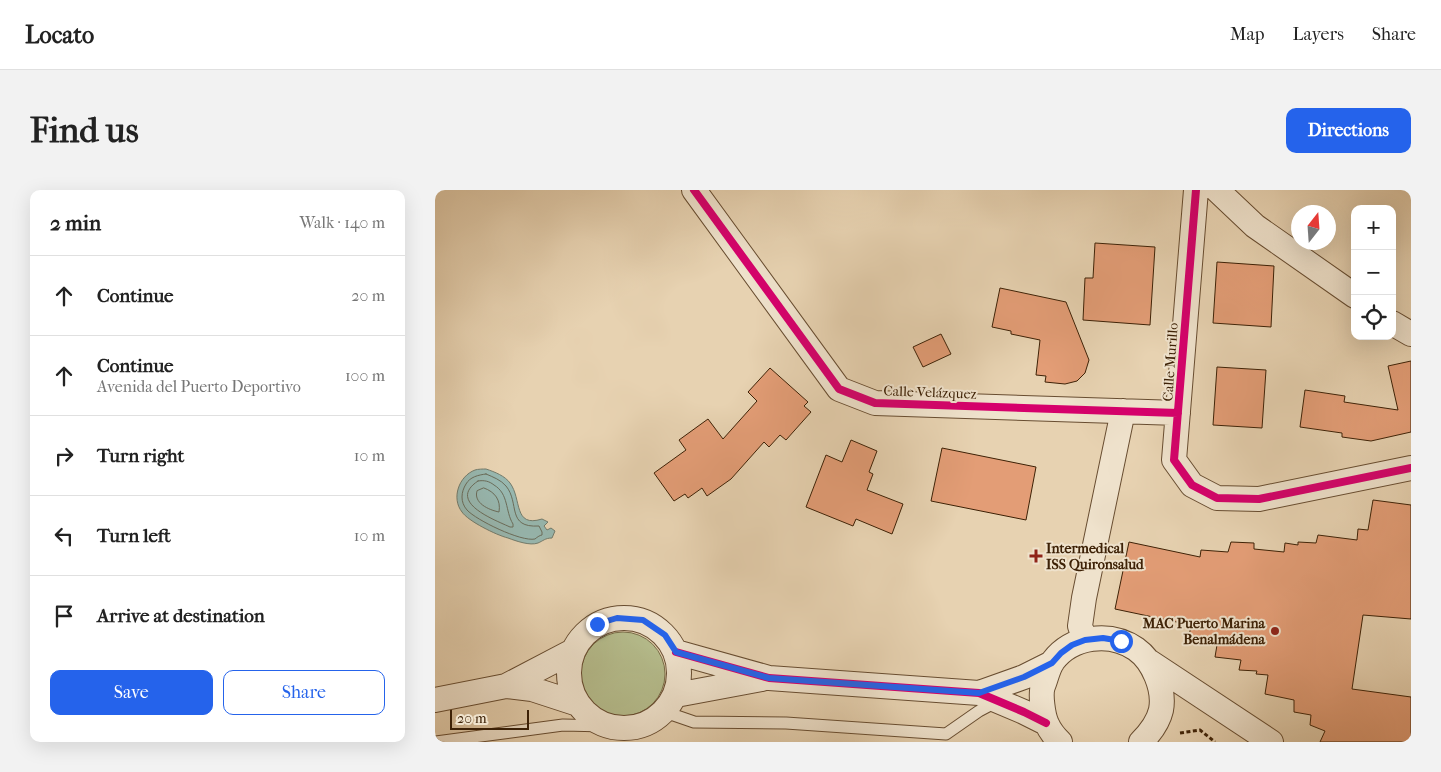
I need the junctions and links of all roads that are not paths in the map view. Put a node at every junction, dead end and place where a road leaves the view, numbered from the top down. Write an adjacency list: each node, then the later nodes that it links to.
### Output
1 (694, 190): 7 (street, Calle Velázquez)
2 (1196, 190): 8 (street, Calle Murillo)
3 (1217, 190): 4 (street)
4 (1354, 295)
5 (1396, 325): 6 (street)
6 (1411, 334)
7 (1123, 411): 8 (street, Calle Velázquez); 10 (street)
8 (1178, 413): 9 (street, Calle Murillo)
9 (1411, 468)
10 (1085, 640): 13 (street); 14 (street)
11 (573, 651): 12 (street); 16 (street); 20 (street)
12 (676, 652): 15 (street); 19 (street)
13 (1149, 662): 25 (street); 26 (street)
14 (1052, 663): 17 (street); 21 (street)
15 (769, 678): 17 (street); 19 (street)
16 (506, 686): 18 (street); 20 (street)
17 (988, 697): 19 (lane); 21 (street)
18 (435, 700)
19 (670, 703): 22 (street)
20 (578, 704): 22 (street)
21 (1046, 723): 24 (street)
22 (606, 726): 23 (lane)
23 (437, 742)
24 (1061, 742)
25 (1141, 742)
26 (1271, 742)

